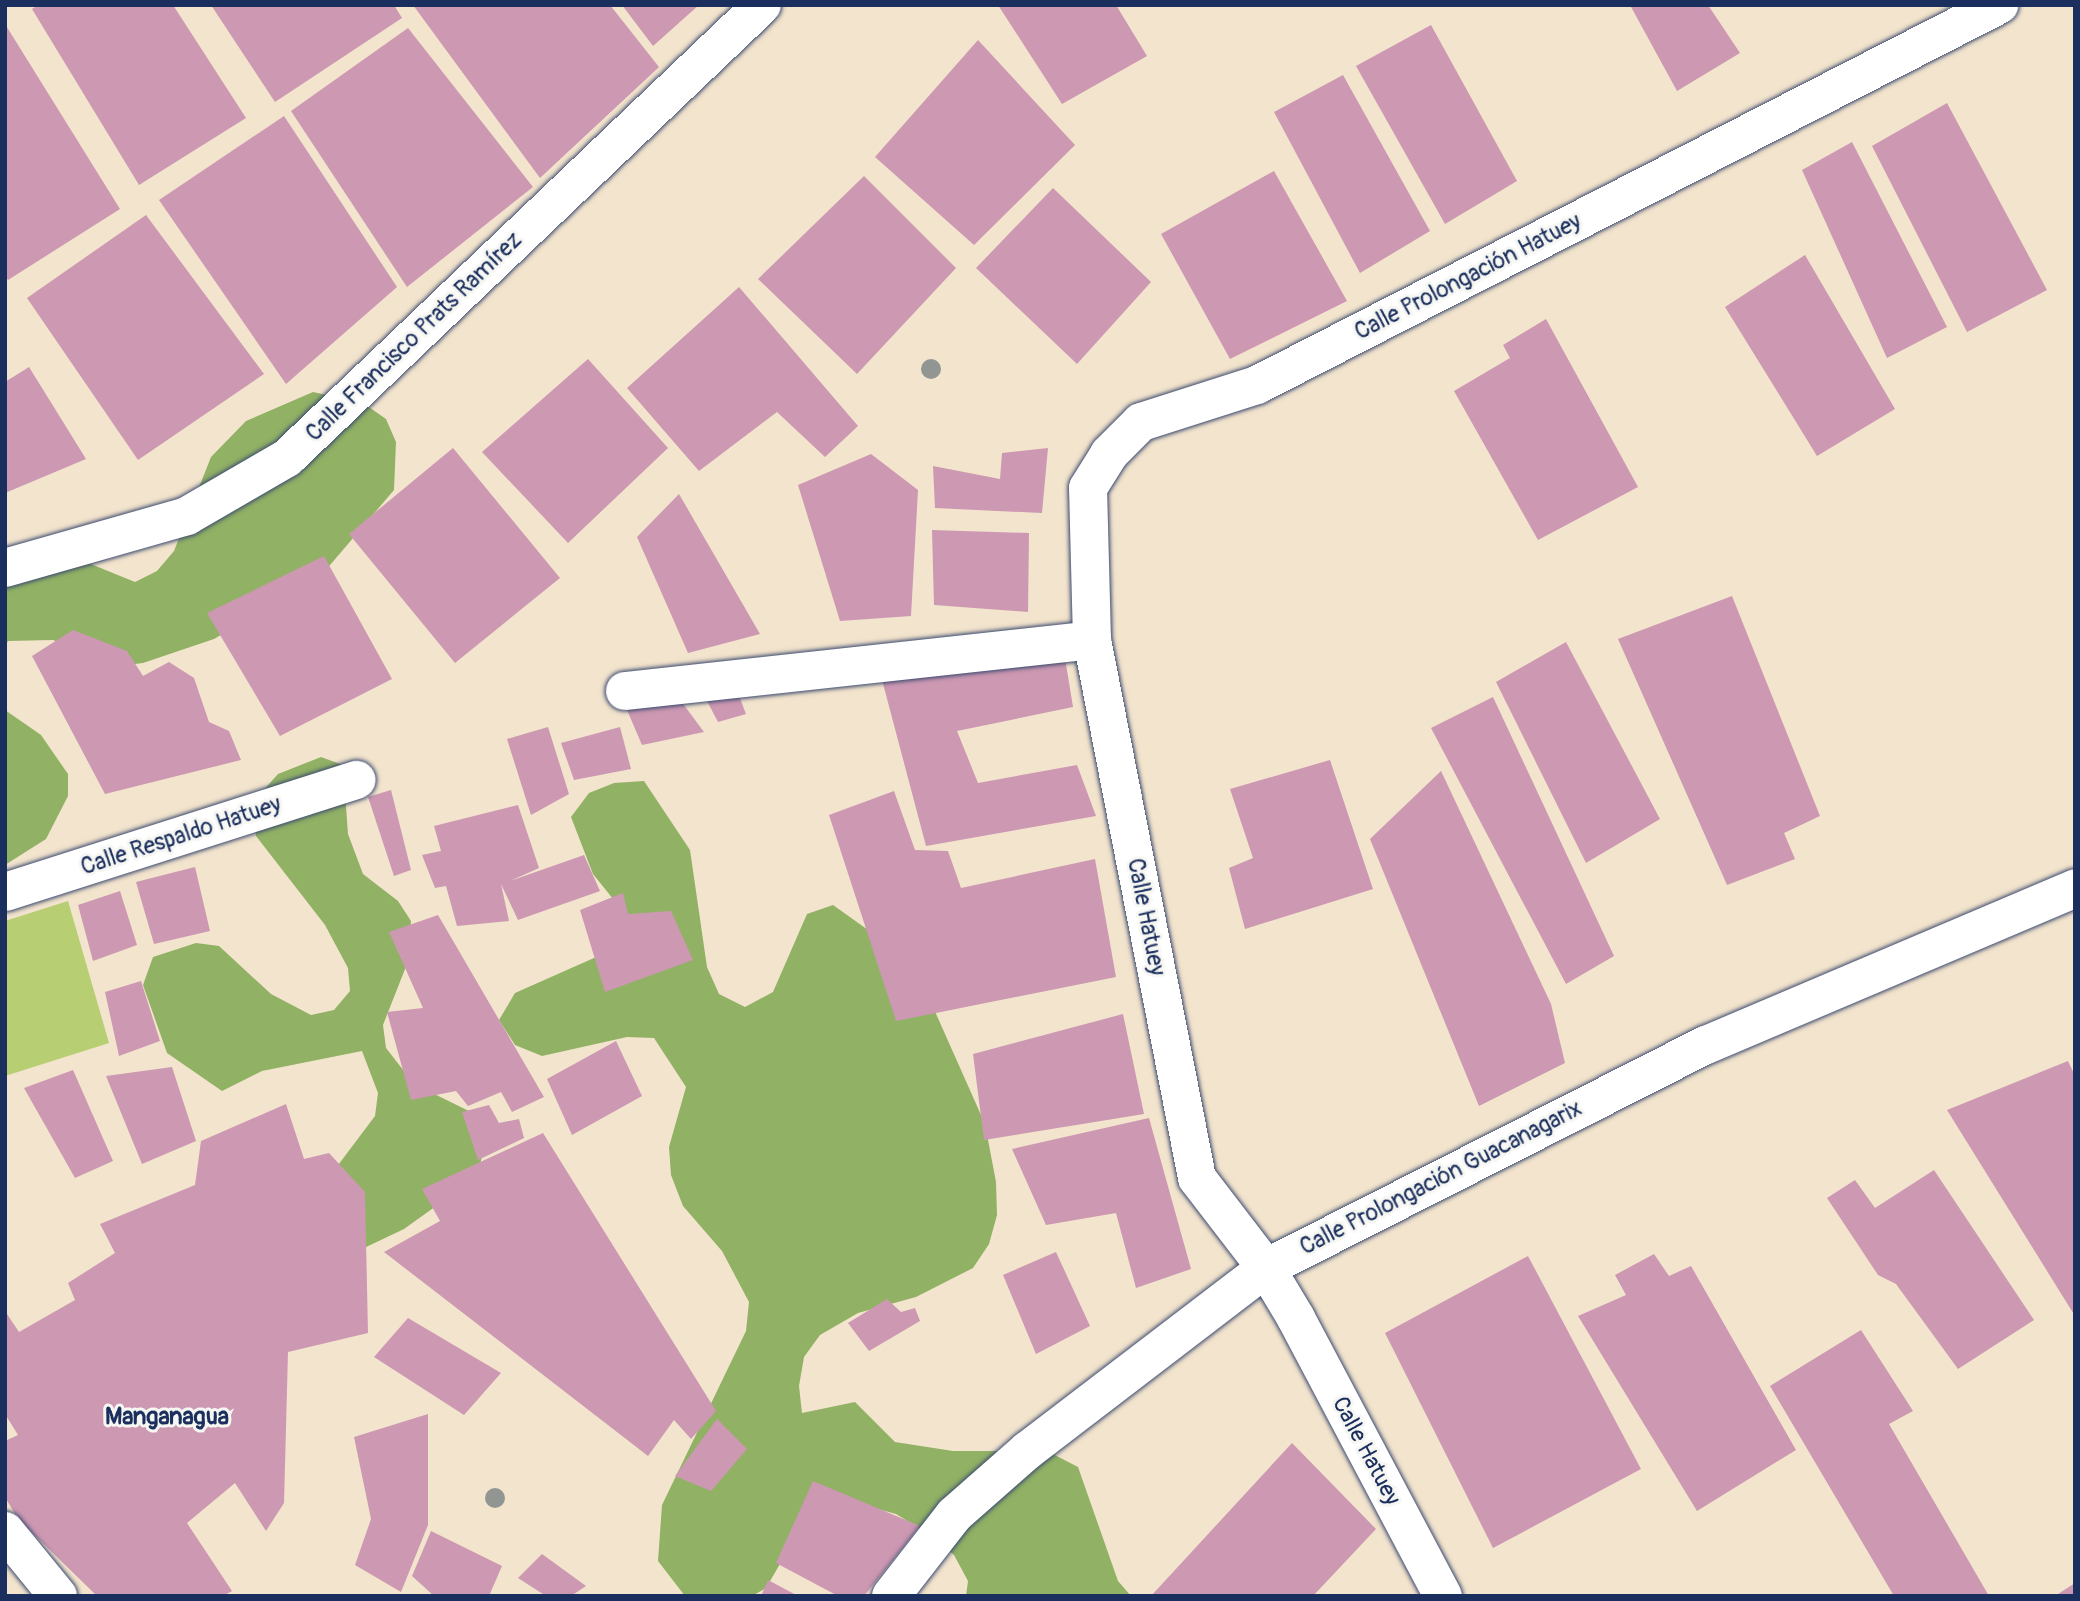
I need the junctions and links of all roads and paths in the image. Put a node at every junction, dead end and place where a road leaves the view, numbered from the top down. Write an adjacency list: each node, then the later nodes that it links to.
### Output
1 (762, 5): 3 (street, Calle Francisco Prats Ramírez)
2 (1999, 5): 4 (street, Calle Prolongación Hatuey)
3 (5, 568)
4 (1092, 640): 5 (street); 9 (street, Calle Hatuey)
5 (625, 691)
6 (357, 780): 8 (street, Calle Respaldo Hatuey)
7 (2075, 888): 9 (street, Calle Prolongación Guacanagarix)
8 (5, 892)
9 (1266, 1268): 12 (street, Calle Prolongación Guacanagarix); 13 (street, Calle Hatuey)
10 (5, 1531): 11 (street)
11 (58, 1596)
12 (891, 1596)
13 (1443, 1596)

